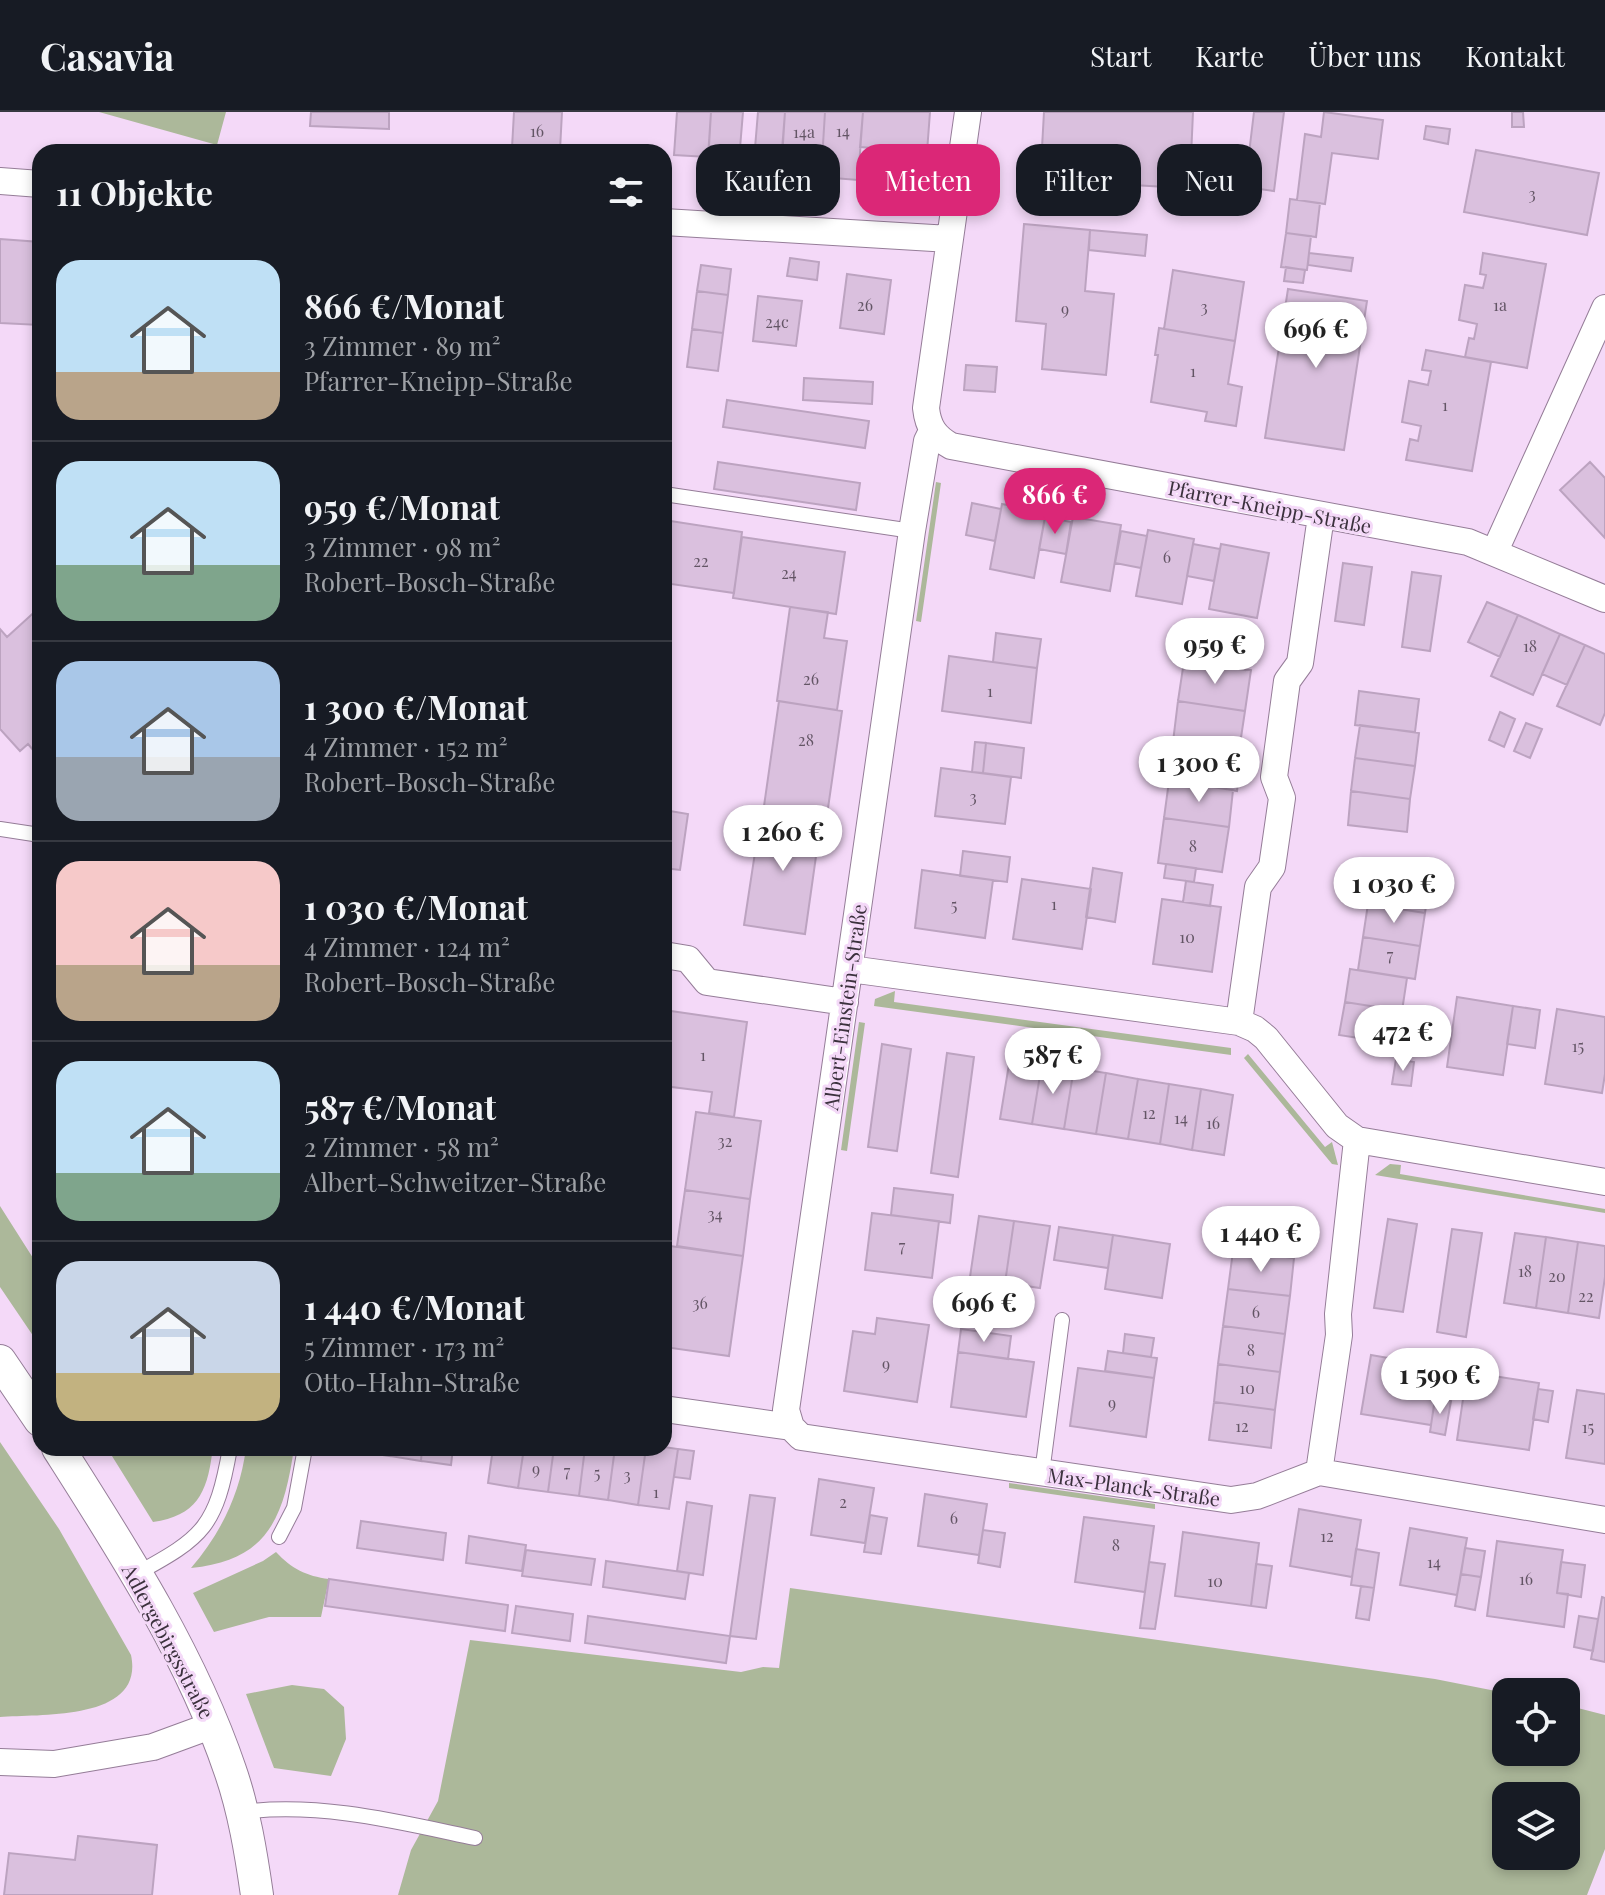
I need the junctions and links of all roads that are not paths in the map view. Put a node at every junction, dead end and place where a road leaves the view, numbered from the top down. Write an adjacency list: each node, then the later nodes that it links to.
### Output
1 (968, 112): 5 (street, Albert-Einstein-Straße)
2 (0, 181): 3 (street)
3 (32, 183)
4 (672, 222): 5 (street)
5 (950, 239): 7 (street, Albert-Einstein-Straße)
6 (1605, 308): 11 (street)
7 (932, 431): 9 (street, Pfarrer-Kneipp-Straße); 10 (street, Albert-Einstein-Straße)
8 (672, 495): 10 (lane)
9 (1321, 516): 11 (street, Pfarrer-Kneipp-Straße); 18 (street)
10 (912, 531): 16 (street, Albert-Einstein-Straße)
11 (1495, 551): 12 (street, Pfarrer-Kneipp-Straße)
12 (1605, 599)
13 (0, 829): 14 (lane)
14 (32, 834)
15 (672, 956): 17 (street)
16 (850, 969): 17 (street, Albert-Einstein-Straße); 18 (street)
17 (845, 1002): 25 (street, Albert-Einstein-Straße)
18 (1239, 1022): 19 (street)
19 (1357, 1140): 20 (street); 29 (street)
20 (1605, 1182)
21 (1062, 1320): 30 (lane)
22 (0, 1361): 23 (street)
23 (32, 1408)
24 (672, 1410): 25 (street, Max-Planck-Straße)
25 (796, 1432): 30 (street, Max-Planck-Straße)
26 (63, 1456): 33 (street, Adlergebirgsstraße)
27 (228, 1456): 33 (lane)
28 (304, 1456): 32 (lane)
29 (1319, 1472): 30 (street, Max-Planck-Straße); 31 (street)
30 (1042, 1473)
31 (1605, 1520)
32 (279, 1537)
33 (135, 1574): 34 (street, Adlergebirgsstraße)
34 (213, 1725): 35 (street); 36 (street, Adlergebirgsstraße)
35 (0, 1762)
36 (242, 1812): 37 (lane); 38 (street, Adlergebirgsstraße)
37 (475, 1838)
38 (257, 1895)

